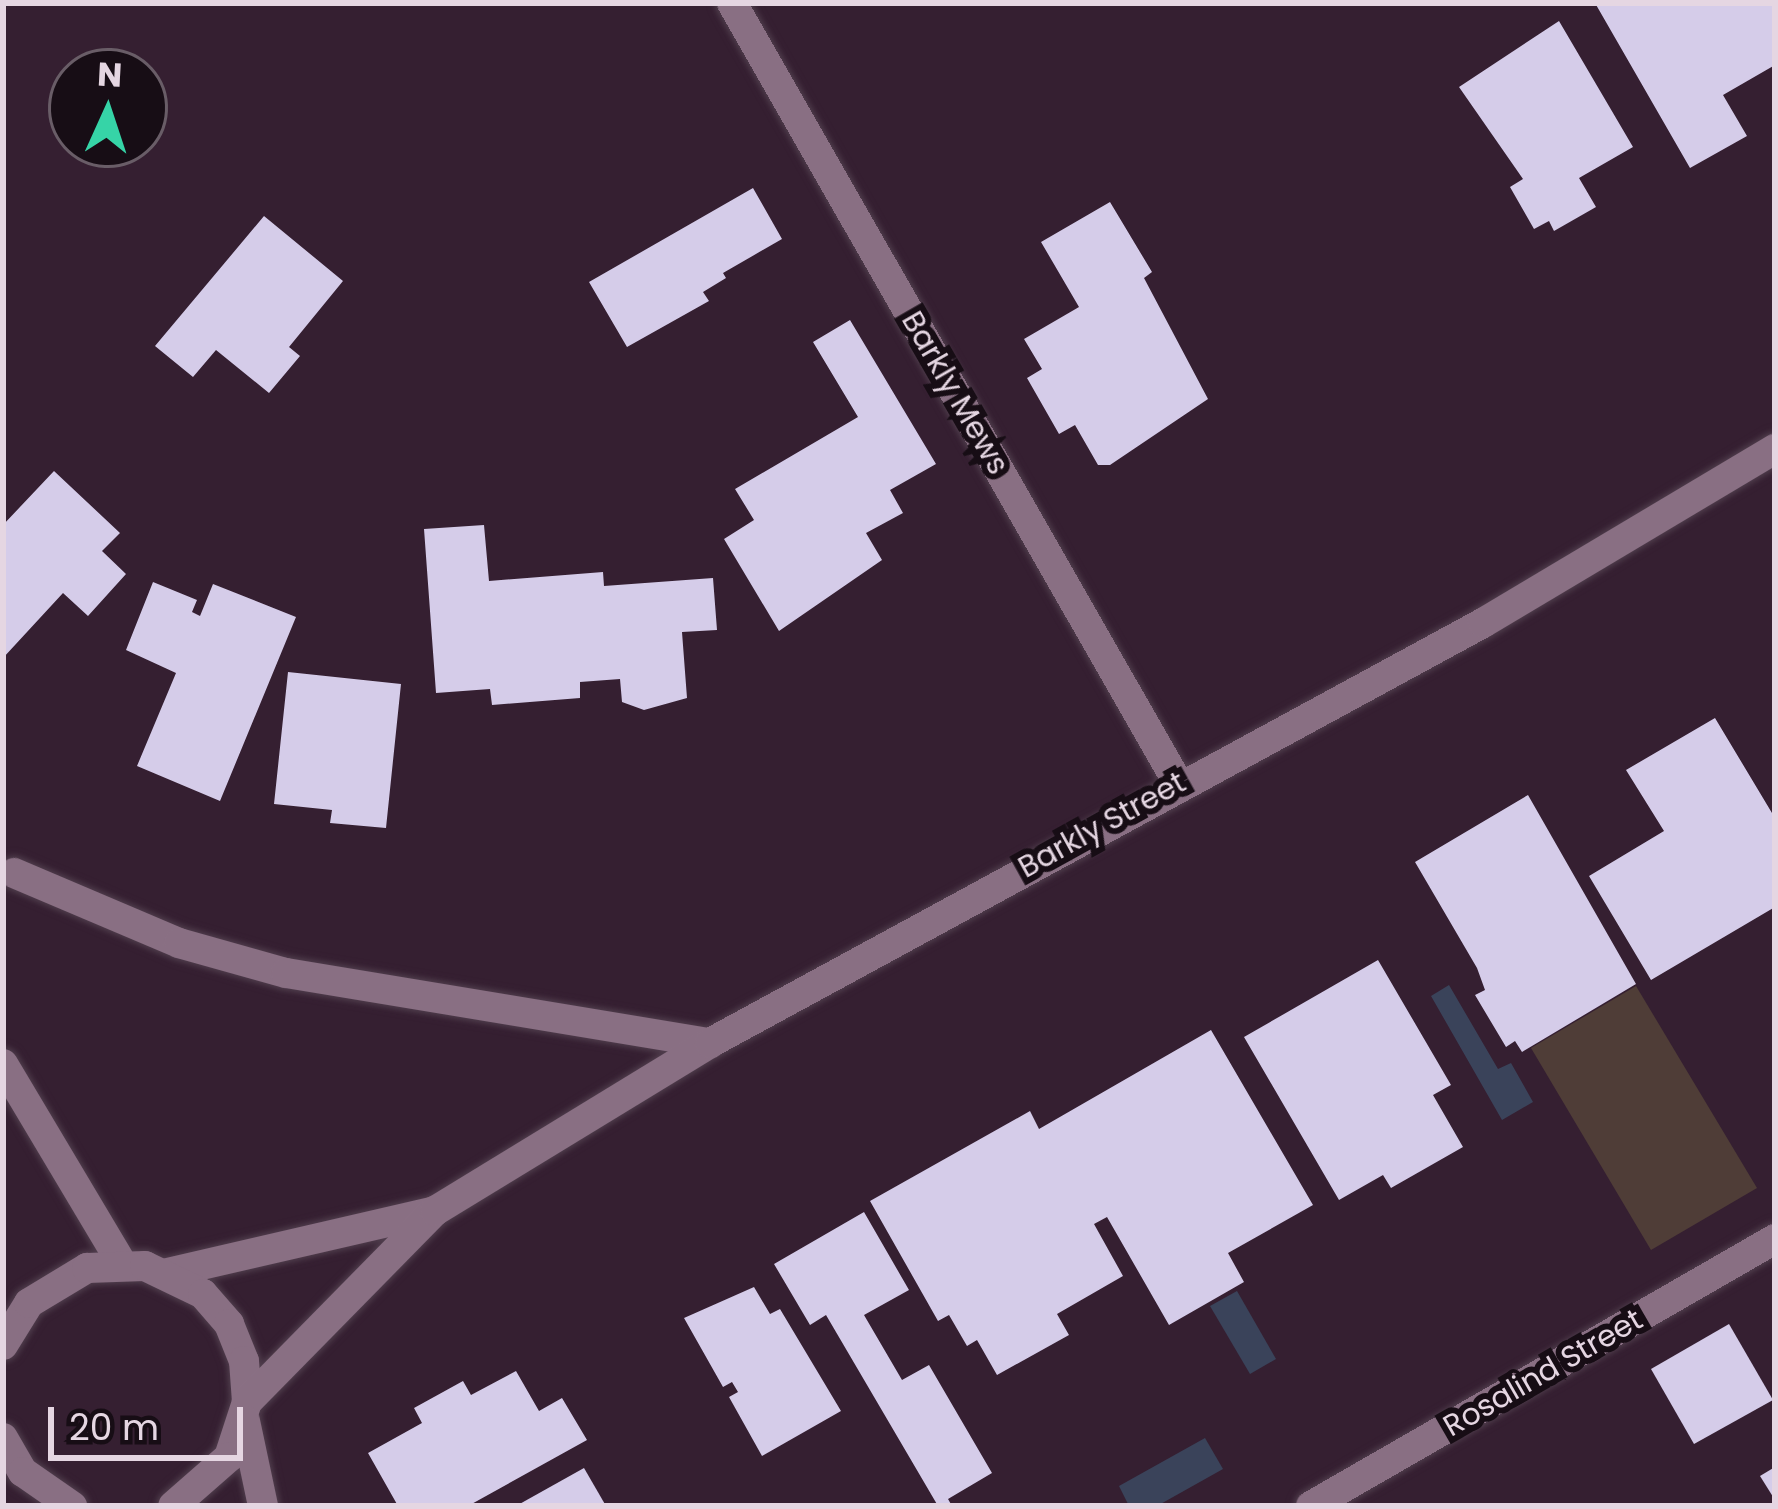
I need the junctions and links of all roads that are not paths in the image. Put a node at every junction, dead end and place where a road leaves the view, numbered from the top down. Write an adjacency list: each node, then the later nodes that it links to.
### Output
1 (732, 3): 3 (street, Barkly Mews)
2 (1775, 449): 3 (street, Barkly Street)
3 (1178, 783): 5 (street, Barkly Street)
4 (14, 873): 5 (street)
5 (710, 1043): 7 (street, Barkly Street)
6 (3, 1064): 9 (street)
7 (435, 1211): 10 (street, Barkly Street); 12 (street, Barkly Street)
8 (1775, 1239): 17 (street, Rosalind Street)
9 (122, 1264): 10 (street); 11 (street)
10 (167, 1273): 12 (street)
11 (5, 1332)
12 (246, 1411): 15 (street, Barkly Street); 16 (street)
13 (3, 1438): 14 (street)
14 (72, 1506)
15 (173, 1506)
16 (263, 1506)
17 (1311, 1506)

